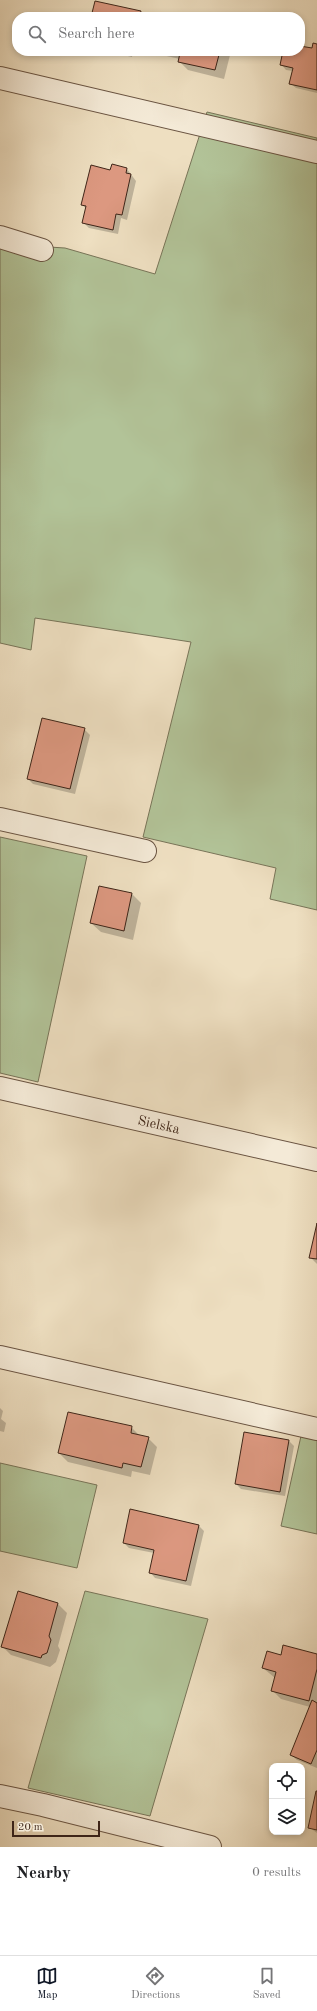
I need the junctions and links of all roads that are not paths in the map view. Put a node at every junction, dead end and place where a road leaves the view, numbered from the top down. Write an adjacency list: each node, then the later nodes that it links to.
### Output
1 (0, 78): 2 (street)
2 (317, 152)
3 (0, 237): 4 (street)
4 (42, 250)
5 (0, 819): 6 (street)
6 (145, 851)
7 (0, 1088): 8 (street, Sielska)
8 (317, 1160)
9 (0, 1357): 10 (street)
10 (317, 1429)
11 (0, 1796): 12 (street)
12 (210, 1847)

